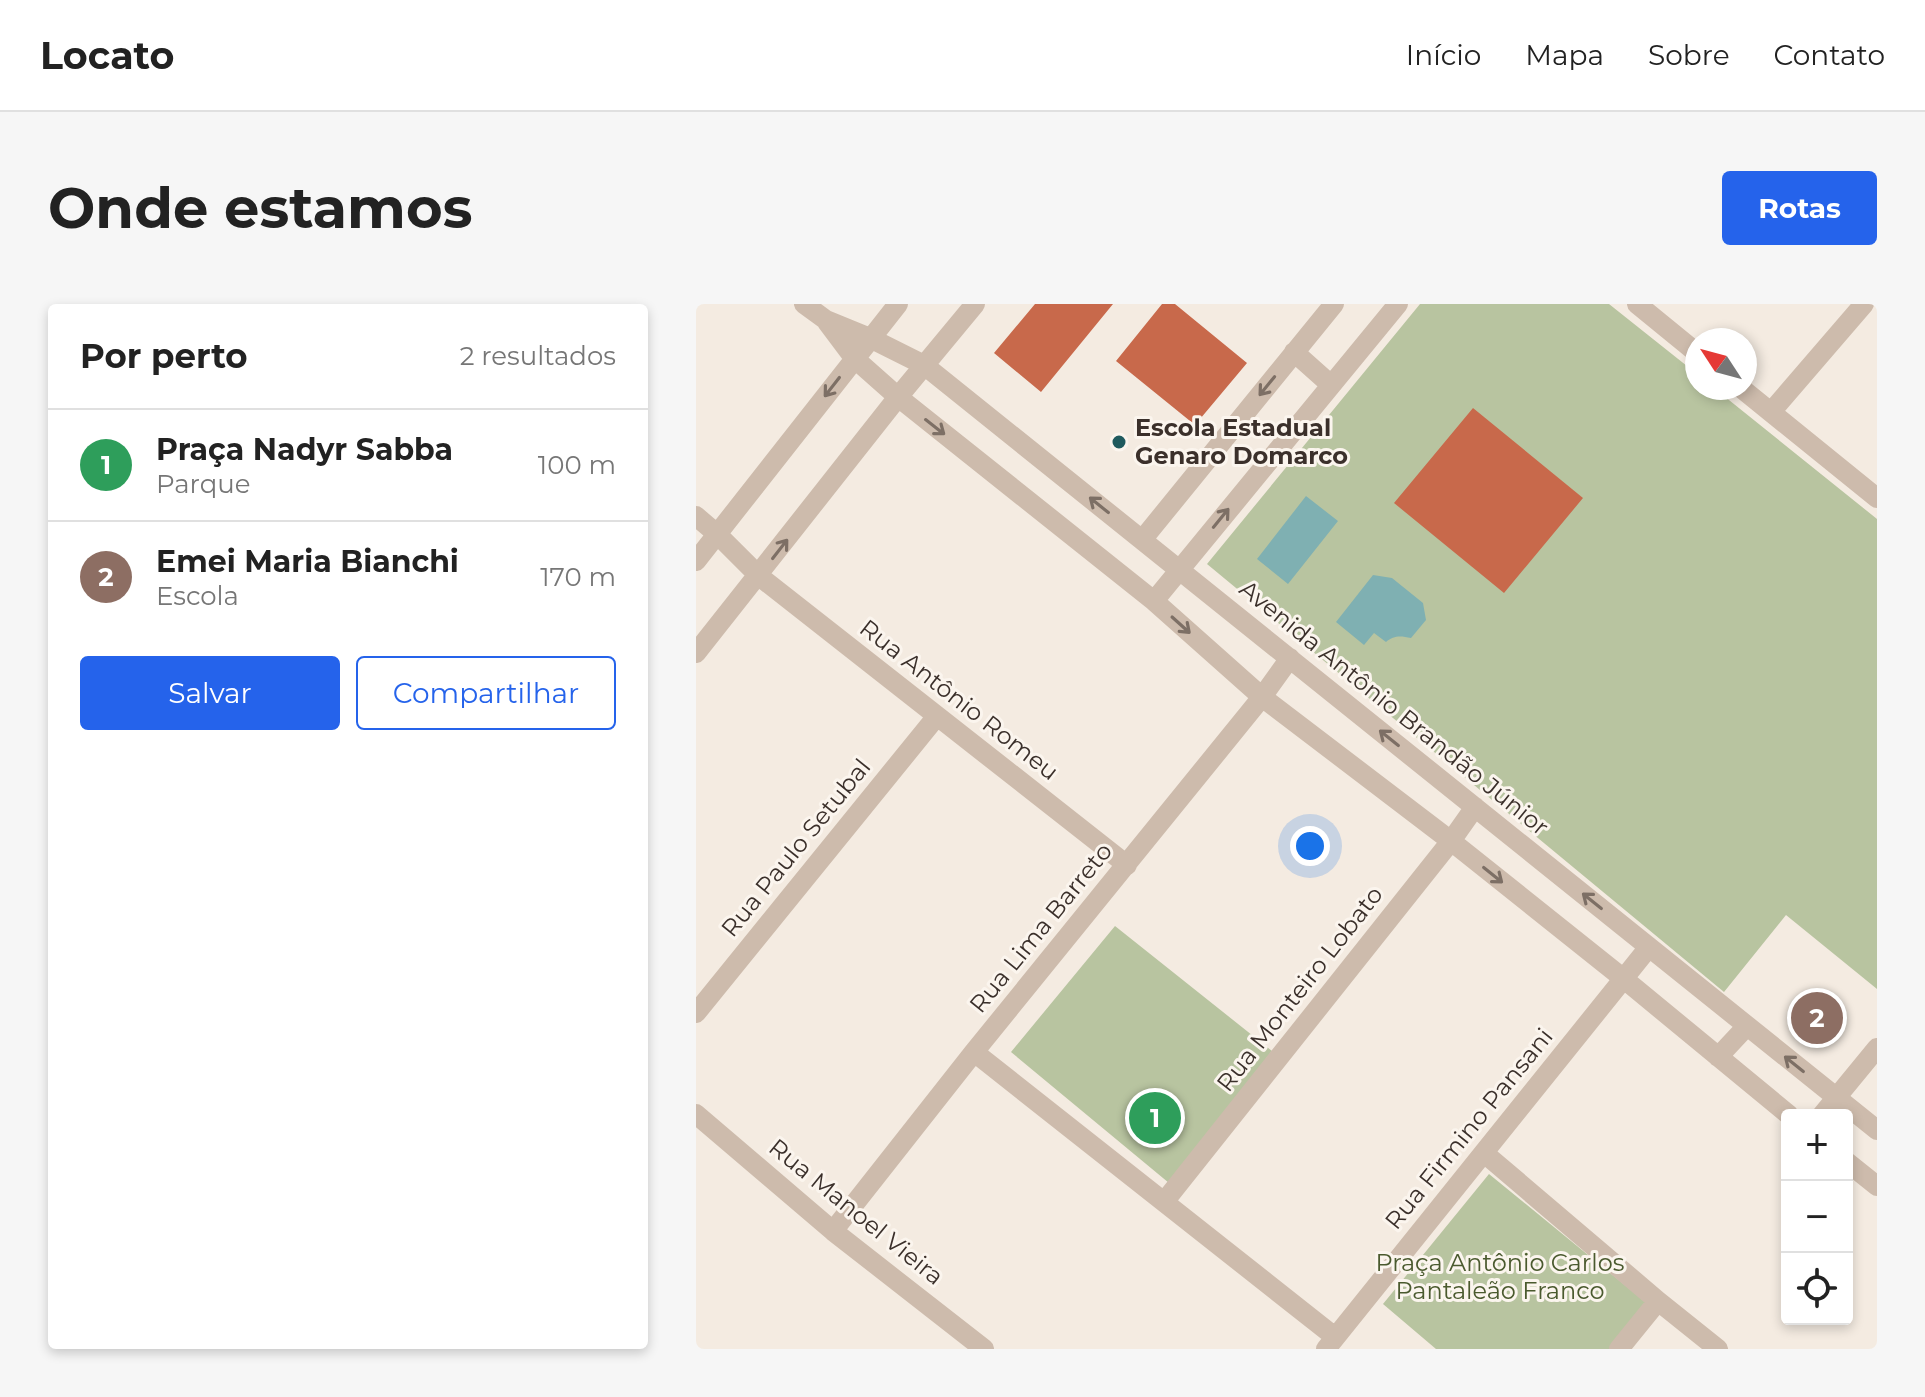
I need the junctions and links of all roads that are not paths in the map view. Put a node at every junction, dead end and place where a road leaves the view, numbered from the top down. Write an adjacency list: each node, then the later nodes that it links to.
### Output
1 (804, 304): 8 (street)
2 (898, 304): 9 (street)
3 (975, 304): 13 (street)
4 (1334, 304): 11 (street)
5 (1398, 304): 14 (street)
6 (1637, 304): 10 (street)
7 (1864, 304): 17 (street)
8 (826, 320): 9 (street, Avenida Antônio Brandão Júnior); 12 (street)
9 (870, 338): 12 (street); 13 (street, Avenida Antônio Brandão Júnior)
10 (1685, 343)
11 (1294, 352): 14 (street); 21 (street, one-way to 21)
12 (854, 358): 15 (street); 20 (street, one-way to 20)
13 (924, 365): 15 (street); 21 (street, Avenida Antônio Brandão Júnior, one-way to 13)
14 (1331, 385): 23 (street, one-way to 14)
15 (898, 397): 24 (street, one-way to 15); 25 (street, one-way to 25)
16 (1756, 400): 17 (street)
17 (1771, 412): 18 (street)
18 (1877, 498)
19 (696, 516): 20 (street, Rua Antônio Romeu)
20 (717, 534): 22 (street); 24 (street, Rua Antônio Romeu)
21 (1142, 540): 23 (street, Avenida Antônio Brandão Júnior)
22 (696, 561)
23 (1179, 570): 25 (street); 27 (street, Avenida Antônio Brandão Júnior)
24 (759, 576): 26 (street); 29 (street, Rua Antônio Romeu)
25 (1154, 601): 28 (street, one-way to 28)
26 (696, 653)
27 (1290, 658): 28 (street, Rua Lima Barreto); 30 (street, Avenida Antônio Brandão Júnior, one-way to 27)
28 (1262, 697): 31 (street); 32 (street, Rua Lima Barreto)
29 (937, 716): 32 (street, Rua Antônio Romeu); 35 (street, Rua Paulo Setubal)
30 (1475, 807): 31 (street, Rua Monteiro Lobato); 33 (street, Avenida Antônio Brandão Júnior, one-way to 30)
31 (1451, 841): 34 (street, one-way to 34); 48 (street, Rua Monteiro Lobato)
32 (1127, 865): 38 (street, Rua Lima Barreto)
33 (1649, 947): 34 (street, Rua Firmino Pansani); 36 (street, Avenida Antônio Brandão Júnior)
34 (1624, 979): 39 (street); 45 (street, Rua Firmino Pansani)
35 (696, 1013)
36 (1747, 1026): 39 (street); 40 (street, Avenida Antônio Brandão Júnior, one-way to 36)
37 (1877, 1048): 40 (street)
38 (974, 1052): 48 (street); 49 (street, Rua Lima Barreto)
39 (1718, 1057): 41 (street)
40 (1836, 1098): 42 (street); 44 (street, Avenida Antônio Brandão Júnior)
41 (1782, 1109)
42 (1827, 1109)
43 (696, 1114): 49 (street, Rua Manoel Vieira)
44 (1877, 1130)
45 (1484, 1153): 50 (street); 51 (street, Rua Firmino Pansani)
46 (1853, 1167): 47 (street)
47 (1877, 1186)
48 (1164, 1202): 51 (street)
49 (833, 1231): 52 (street, Rua Manoel Vieira)
50 (1658, 1301): 53 (street); 54 (street)
51 (1330, 1343)
52 (984, 1349)
53 (1619, 1349)
54 (1718, 1349)

